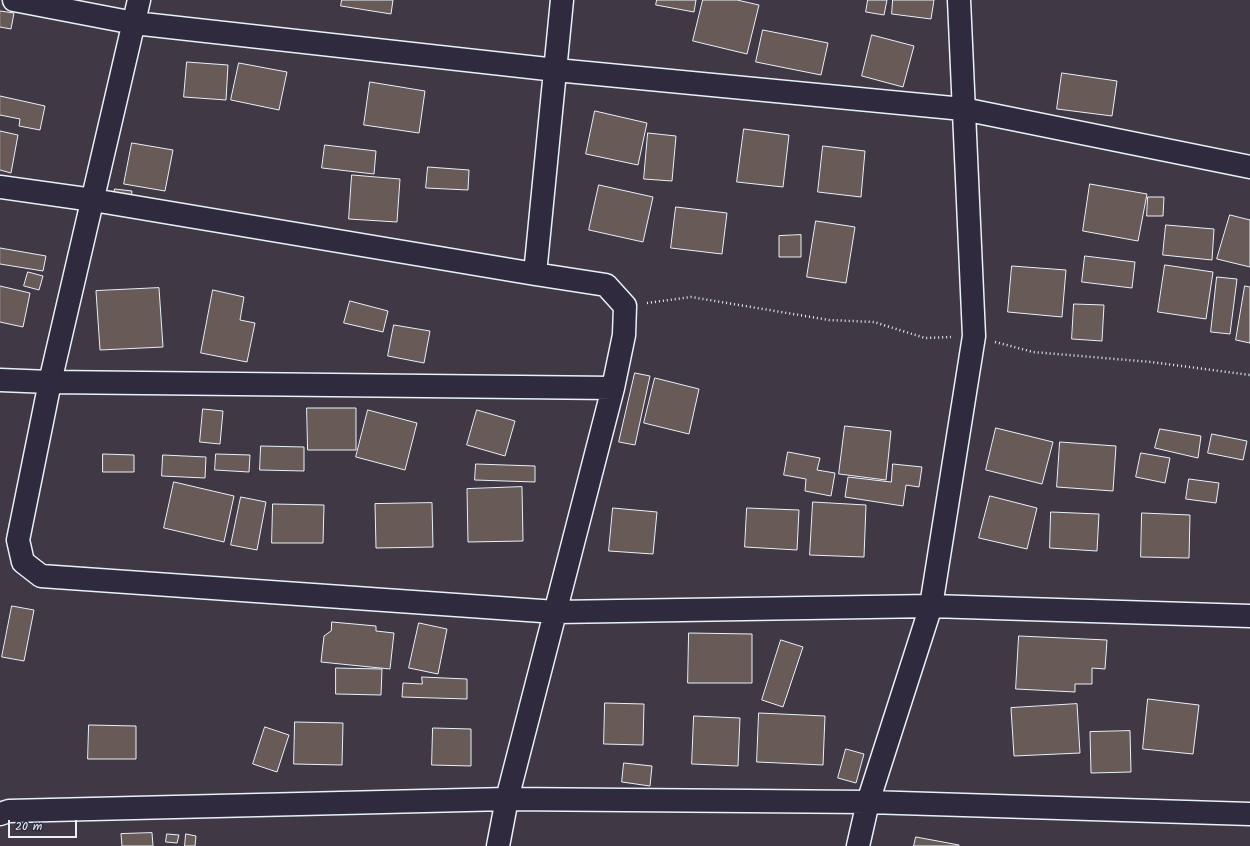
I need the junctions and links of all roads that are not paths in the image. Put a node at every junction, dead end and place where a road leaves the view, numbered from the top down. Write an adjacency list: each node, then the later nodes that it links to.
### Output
1 (14, 0): 5 (street)
2 (140, 0): 5 (street)
3 (562, 0): 6 (street)
4 (959, 0): 7 (street)
5 (134, 23): 6 (street); 10 (street)
6 (556, 70): 7 (street); 11 (street)
7 (963, 108): 8 (street); 15 (street)
8 (1250, 168)
9 (0, 186): 10 (street)
10 (93, 200): 11 (street); 13 (street)
11 (535, 274): 14 (street)
12 (0, 380): 13 (street)
13 (50, 382): 14 (street); 16 (street)
14 (613, 388): 16 (street)
15 (931, 606): 16 (street); 17 (street); 19 (street)
16 (556, 612): 18 (street)
17 (1250, 616)
18 (507, 799): 19 (street); 20 (street); 22 (street)
19 (868, 802): 21 (street); 23 (street)
20 (0, 814)
21 (1250, 814)
22 (498, 846)
23 (858, 846)

